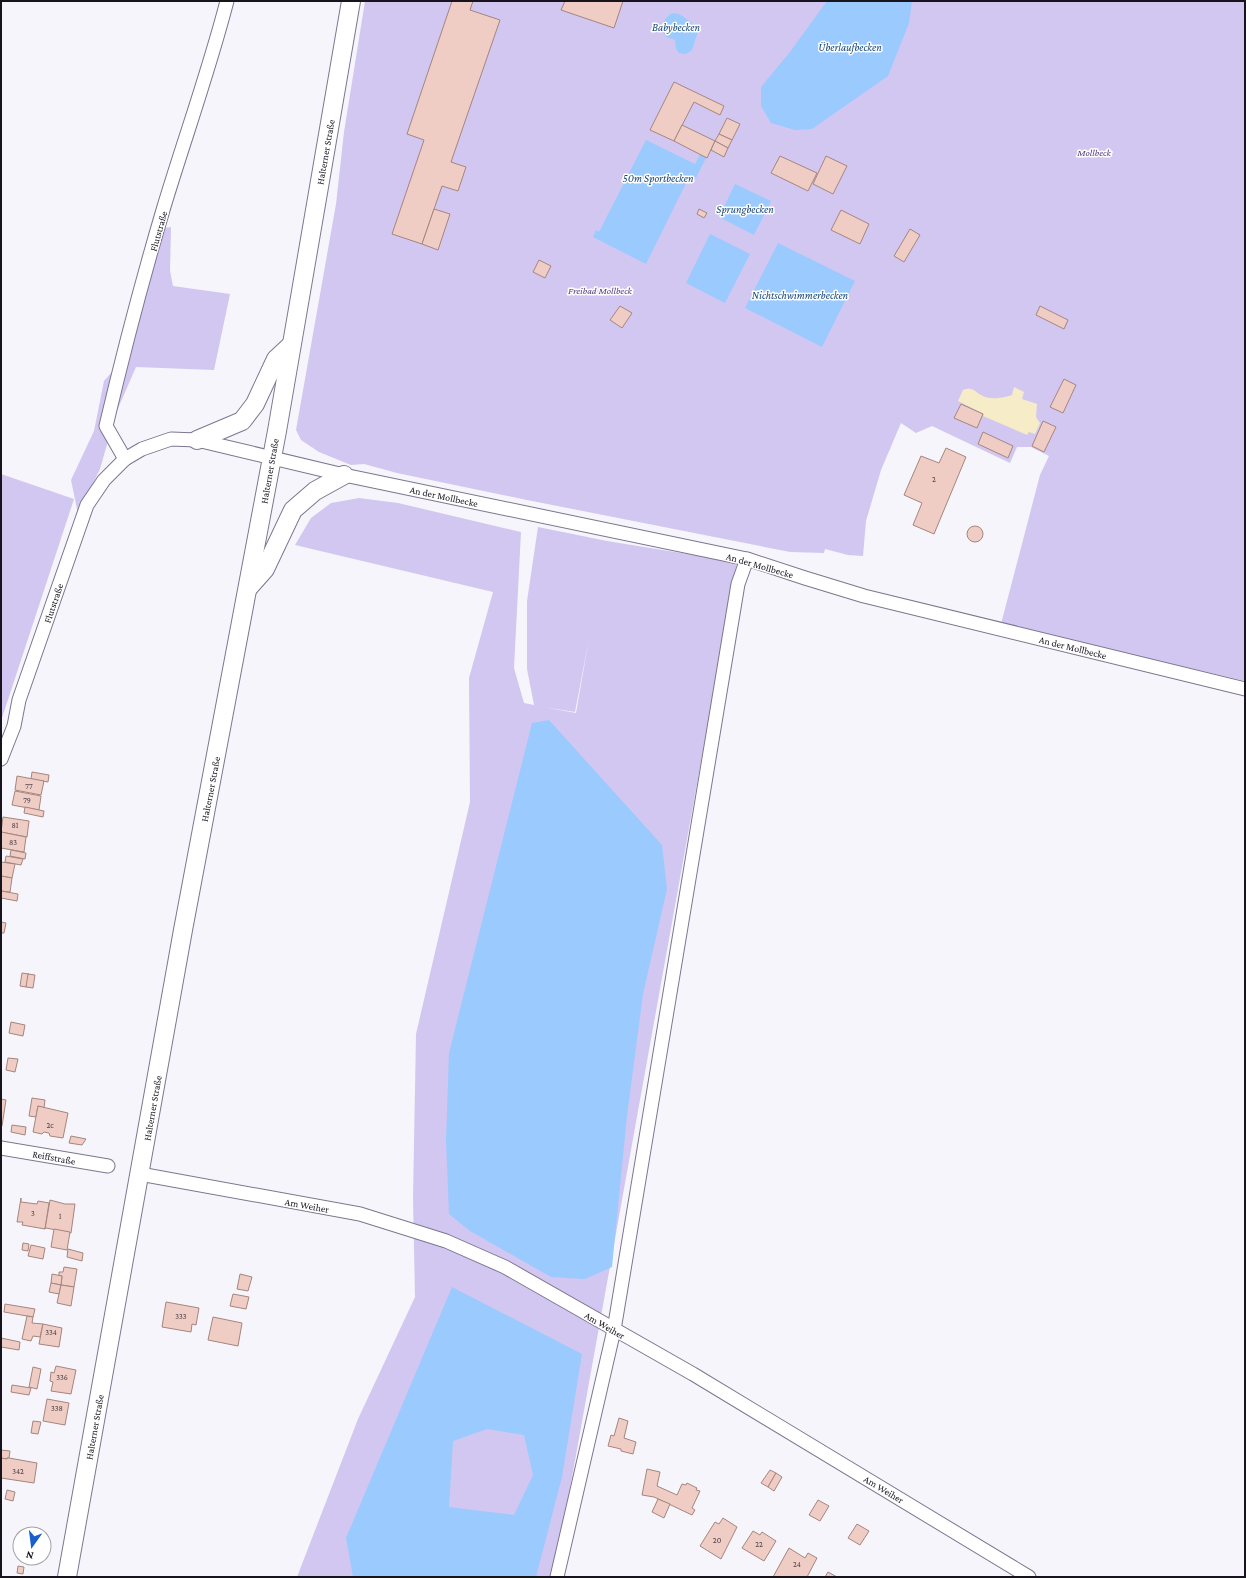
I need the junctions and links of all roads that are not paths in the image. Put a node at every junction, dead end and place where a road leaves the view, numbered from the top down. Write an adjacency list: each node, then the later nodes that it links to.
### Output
1 (227, 1): 6 (street, Flutstraße)
2 (351, 1): 3 (main road, Halterner Straße)
3 (290, 346): 4 (main road); 5 (main road, Halterner Straße)
4 (197, 440): 5 (street, Flutstraße); 6 (street, Flutstraße)
5 (272, 458): 7 (street, An der Mollbecke); 9 (main road, Halterner Straße)
6 (125, 459): 11 (street, Flutstraße)
7 (344, 475): 8 (street, An der Mollbecke); 9 (main road)
8 (747, 559): 10 (street, An der Mollbecke); 15 (street)
9 (248, 587): 14 (main road, Halterner Straße)
10 (1245, 689)
11 (1, 759)
12 (1, 1148): 13 (street, Reiffstraße)
13 (108, 1166)
14 (140, 1174): 15 (street, Am Weiher); 16 (main road, Halterner Straße)
15 (614, 1330): 17 (street); 18 (street, Am Weiher)
16 (67, 1577)
17 (557, 1577)
18 (1029, 1577)

